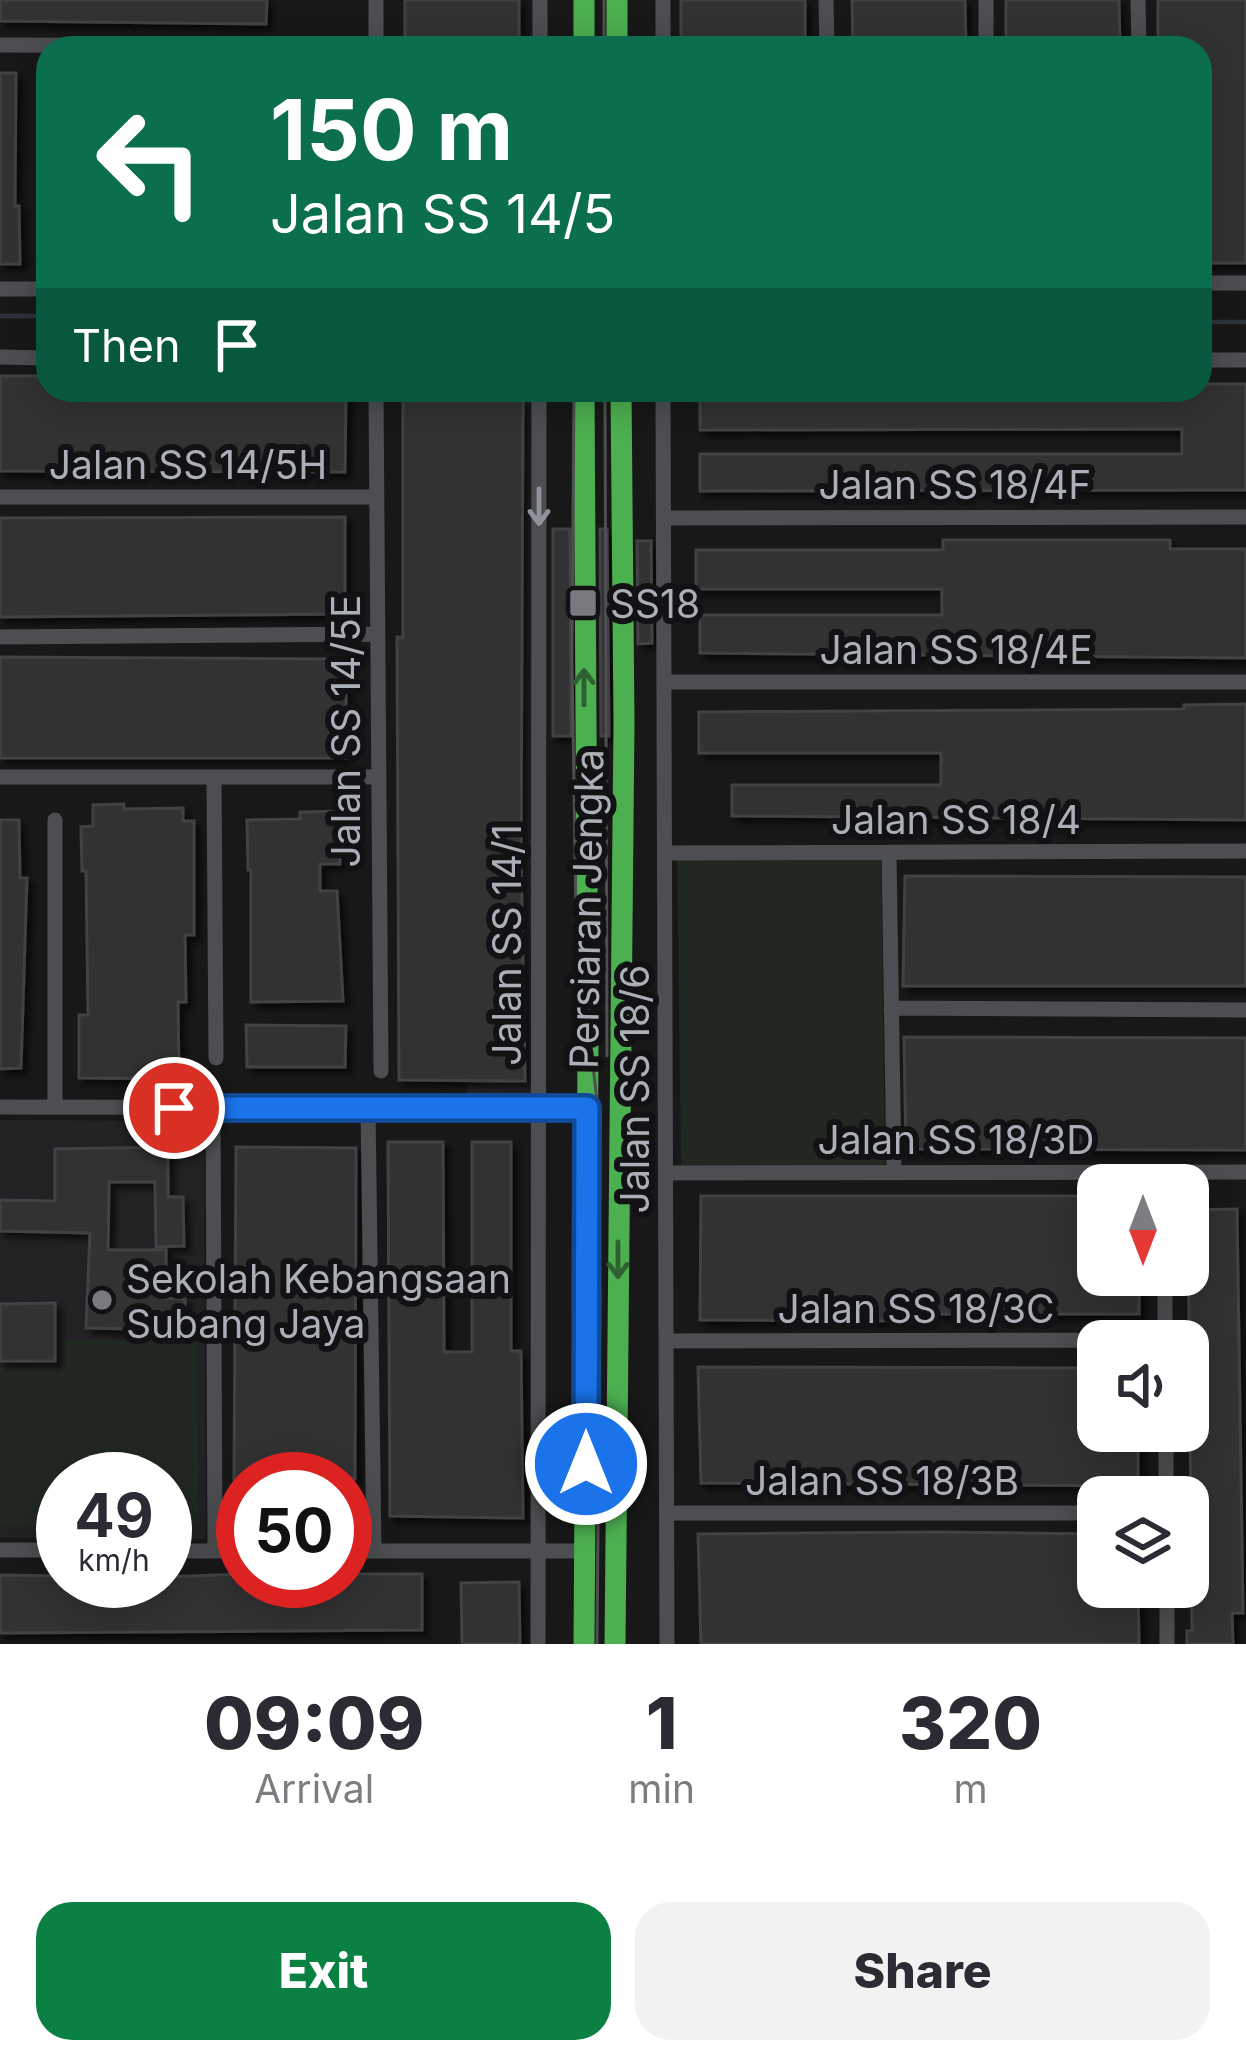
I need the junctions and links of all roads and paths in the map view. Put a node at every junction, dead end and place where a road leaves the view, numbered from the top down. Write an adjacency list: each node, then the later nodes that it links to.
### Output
1 (376, 0): 9 (street)
2 (540, 0): 10 (street)
3 (584, 0): 11 (main road)
4 (616, 0): 12 (main road)
5 (663, 0): 13 (street)
6 (826, 0): 14 (street)
7 (986, 0): 15 (street)
8 (1138, 0): 16 (street)
9 (376, 36)
10 (540, 36)
11 (584, 36)
12 (617, 36)
13 (663, 36)
14 (827, 36)
15 (986, 36)
16 (1139, 36)
17 (0, 45): 18 (street)
18 (36, 45)
19 (1212, 283): 20 (street)
20 (1246, 283)
21 (0, 289): 22 (street)
22 (36, 289)
23 (0, 357): 24 (street)
24 (36, 358)
25 (1212, 360): 26 (street)
26 (1246, 360)
27 (376, 402): 33 (street, Jalan SS 14/5E)
28 (539, 402): 55 (street, Jalan SS 14/1, one-way to 55)
29 (584, 402): 56 (main road, Persiaran Jengka, one-way to 29)
30 (620, 402): 68 (main road, Persiaran Jengka, one-way to 68)
31 (663, 402): 35 (street, Jalan SS 18/6)
32 (0, 496): 33 (street, Jalan SS 14/5H)
33 (376, 497): 36 (street, Jalan SS 14/5E)
34 (1246, 517): 35 (street, Jalan SS 18/4F)
35 (664, 518): 38 (street, Jalan SS 18/6)
36 (378, 634): 37 (street); 41 (street, Jalan SS 14/5E)
37 (0, 637)
38 (665, 682): 39 (street, Jalan SS 18/4E); 46 (street, Jalan SS 18/6)
39 (1246, 682)
40 (214, 777): 41 (street); 42 (street); 49 (street)
41 (379, 777): 50 (street, Jalan SS 14/5E)
42 (0, 778)
43 (55, 820): 52 (street)
44 (1246, 851): 45 (street, Jalan SS 18/4)
45 (889, 852): 46 (street, Jalan SS 18/4); 47 (street)
46 (667, 853): 59 (street, Jalan SS 18/6)
47 (891, 1008): 48 (street); 57 (street)
48 (1246, 1010)
49 (216, 1058)
50 (381, 1071)
51 (0, 1107): 52 (street)
52 (55, 1107): 53 (street)
53 (213, 1108): 54 (street); 70 (street)
54 (368, 1108): 55 (street); 71 (street)
55 (538, 1108): 56 (street); 72 (street, Jalan SS 14/1)
56 (587, 1108): 73 (main road, Persiaran Jengka)
57 (894, 1172): 59 (street, Jalan SS 18/3D); 61 (street, Jalan SS 18/3D)
58 (1246, 1172): 60 (street, Jalan SS 18/3D)
59 (667, 1173): 63 (street, Jalan SS 18/6)
60 (1209, 1175)
61 (1077, 1176)
62 (1077, 1341): 63 (street, Jalan SS 18/3C)
63 (667, 1342): 65 (street, Jalan SS 18/6)
64 (1077, 1513): 65 (street, Jalan SS 18/3B)
65 (667, 1514): 78 (street, Jalan SS 18/6)
66 (0, 1550): 67 (street)
67 (36, 1550)
68 (616, 1550): 73 (main road); 77 (main road, Persiaran Jengka)
69 (192, 1551): 70 (street)
70 (215, 1551)
71 (374, 1551): 72 (street)
72 (538, 1551): 73 (street); 75 (street, Jalan SS 14/1)
73 (586, 1551): 76 (main road, Persiaran Jengka)
74 (1167, 1608): 79 (street)
75 (538, 1644)
76 (584, 1644)
77 (616, 1644)
78 (667, 1644)
79 (1167, 1644)

